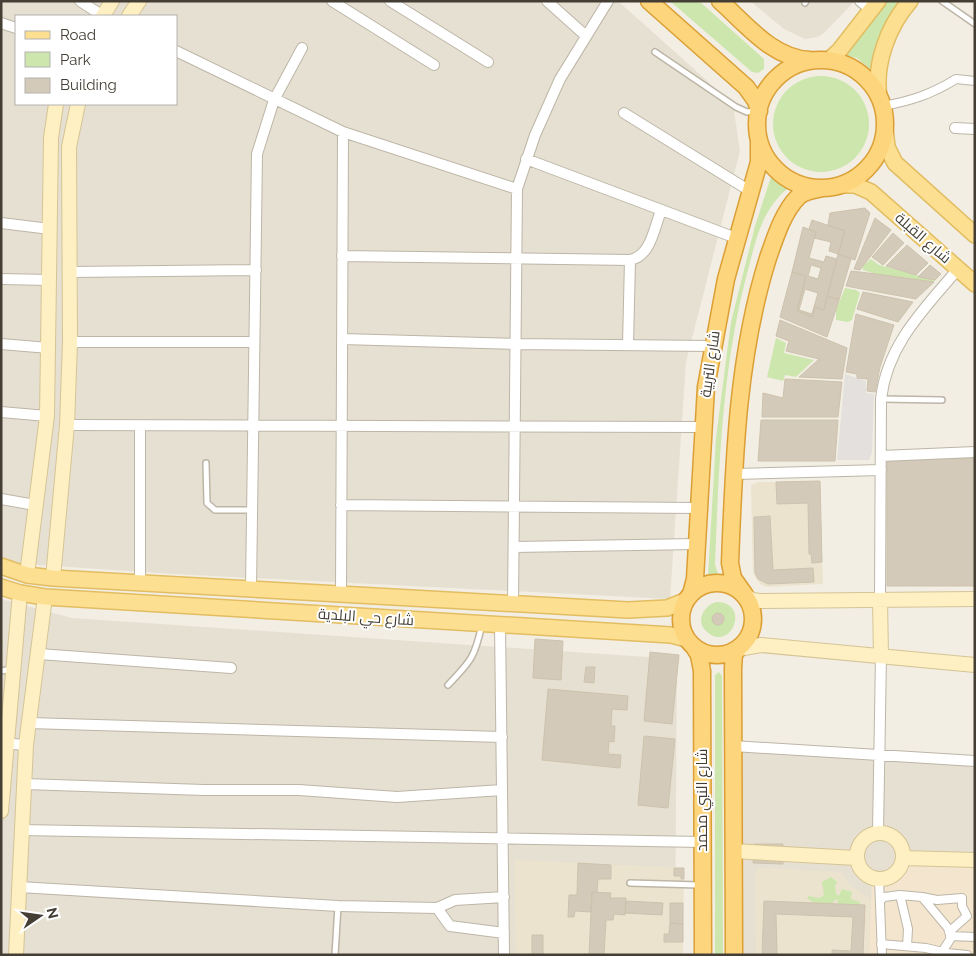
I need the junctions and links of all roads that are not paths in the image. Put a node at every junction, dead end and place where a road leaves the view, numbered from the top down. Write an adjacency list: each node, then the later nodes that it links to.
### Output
1 (80, 1): 13 (street)
2 (112, 1): 14 (main road)
3 (139, 1): 15 (main road)
4 (332, 1): 25 (street)
5 (390, 1): 24 (street)
6 (547, 1): 19 (street)
7 (608, 1): 19 (street)
8 (649, 1): 31 (highway)
9 (720, 1): 23 (highway)
10 (910, 1): 28 (main road)
11 (942, 1): 17 (lane)
12 (870, 4): 23 (main road)
13 (101, 15)
14 (104, 15)
15 (131, 15)
16 (1, 24): 18 (street)
17 (975, 24)
18 (15, 28)
19 (586, 36): 38 (street)
20 (302, 48): 27 (street)
21 (178, 52): 27 (street)
22 (655, 52): 31 (lane)
23 (822, 60): 28 (highway); 31 (highway)
24 (488, 62)
25 (434, 65)
26 (975, 81): 28 (street)
27 (274, 100): 36 (street); 52 (street)
28 (881, 101): 33 (highway)
29 (56, 105): 45 (main road)
30 (78, 105): 53 (main road)
31 (759, 111): 37 (highway)
32 (624, 113): 42 (street)
33 (885, 128): 39 (highway); 46 (main road)
34 (955, 128): 35 (street)
35 (975, 129)
36 (343, 132): 41 (street); 48 (street)
37 (759, 140): 40 (highway); 42 (highway, شارع التربية)
38 (526, 159): 41 (street); 43 (street)
39 (841, 185): 40 (highway); 51 (main road, شارع القبلة)
40 (823, 188): 79 (highway)
41 (517, 190): 49 (street)
42 (750, 192): 47 (highway, شارع التربية)
43 (661, 211): 47 (street); 50 (street)
44 (1, 223): 45 (street)
45 (50, 229): 55 (main road)
46 (975, 235)
47 (736, 238): 63 (highway, شارع التربية)
48 (342, 256): 49 (street); 57 (street)
49 (517, 259): 50 (street); 61 (street)
50 (630, 260): 62 (street)
51 (958, 269): 56 (main road, شارع القبلة); 65 (street)
52 (256, 270): 53 (street); 59 (street)
53 (70, 272): 58 (main road)
54 (1, 279): 55 (street)
55 (50, 280): 64 (main road)
56 (975, 284)
57 (342, 339): 61 (street); 72 (street)
58 (70, 342): 59 (street); 69 (main road)
59 (254, 342): 71 (street)
60 (1, 344): 64 (street)
61 (516, 344): 62 (street); 73 (street)
62 (628, 345): 63 (street)
63 (712, 346): 74 (highway, شارع التربية)
64 (49, 348): 68 (main road)
65 (881, 400): 66 (lane); 76 (street)
66 (942, 400)
67 (1, 412): 68 (street)
68 (47, 416): 81 (main road)
69 (67, 425): 70 (street); 90 (main road)
70 (140, 426): 71 (street); 91 (street)
71 (252, 426): 72 (street); 85 (street)
72 (342, 427): 73 (street); 82 (street)
73 (515, 427): 74 (street); 83 (street)
74 (702, 427): 84 (highway, شارع التربية)
75 (975, 452): 76 (street)
76 (881, 456): 78 (street)
77 (206, 463): 85 (lane)
78 (881, 470): 79 (street); 100 (street)
79 (734, 474): 96 (highway)
80 (1, 499): 81 (street)
81 (35, 505): 89 (main road)
82 (341, 505): 83 (street); 95 (street)
83 (514, 507): 84 (street); 87 (street)
84 (698, 508): 86 (highway, شارع التربية)
85 (252, 510): 93 (street)
86 (696, 544): 87 (street); 98 (highway, شارع التربية)
87 (514, 547): 101 (street)
88 (1, 566): 89 (main road)
89 (27, 575): 90 (main road, شارع حي البلدية)
90 (52, 578): 91 (main road, شارع حي البلدية)
91 (140, 583): 93 (main road, شارع حي البلدية)
92 (1, 587): 94 (main road)
93 (251, 589): 95 (main road, شارع حي البلدية)
94 (20, 593): 97 (main road, شارع حي البلدية); 112 (main road)
95 (341, 594): 101 (main road, شارع حي البلدية)
96 (745, 595): 98 (highway); 100 (main road); 107 (highway)
97 (45, 597): 103 (main road, شارع حي البلدية); 108 (main road)
98 (688, 597): 102 (main road, شارع حي البلدية); 106 (highway)
99 (975, 599): 100 (main road)
100 (880, 600): 109 (main road)
101 (514, 604): 102 (main road, شارع حي البلدية)
102 (628, 610): 105 (main road)
103 (482, 624): 104 (main road, شارع حي البلدية); 113 (lane)
104 (500, 625): 105 (main road, شارع حي البلدية); 115 (street)
105 (628, 633): 106 (main road, شارع حي البلدية)
106 (691, 643): 107 (highway); 127 (highway, شارع النبي محمد)
107 (738, 649): 109 (main road); 118 (highway, شارع النبي محمد)
108 (39, 654): 111 (street); 114 (main road)
109 (881, 656): 110 (main road); 119 (street)
110 (975, 664)
111 (231, 668)
112 (8, 670): 116 (main road)
113 (448, 685)
114 (29, 723): 115 (street); 117 (main road)
115 (502, 738): 122 (street)
116 (4, 743): 117 (street); 123 (main road)
117 (26, 745): 121 (main road)
118 (733, 746): 119 (street); 128 (highway, شارع النبي محمد)
119 (880, 755): 120 (street); 125 (street)
120 (975, 761)
121 (24, 784): 122 (street); 124 (main road)
122 (502, 790): 126 (street)
123 (1, 811)
124 (21, 830): 126 (street); 135 (main road)
125 (878, 833): 129 (main road); 130 (main road)
126 (503, 837): 127 (street); 138 (street)
127 (702, 842): 134 (highway, شارع النبي محمد)
128 (733, 851): 129 (main road); 152 (highway, شارع النبي محمد)
129 (856, 858): 132 (main road)
130 (903, 858): 131 (main road); 132 (main road)
131 (975, 860)
132 (879, 879): 139 (street)
133 (630, 883): 134 (lane)
134 (702, 885): 151 (highway, شارع النبي محمد)
135 (19, 887): 140 (street); 148 (main road)
136 (900, 895): 137 (street); 139 (street); 146 (street)
137 (922, 896): 143 (street); 143 (street)
138 (504, 897): 141 (street); 142 (street)
139 (880, 901): 145 (street)
140 (338, 906): 141 (street); 149 (lane)
141 (437, 908): 142 (street)
142 (504, 933): 150 (street)
143 (950, 934): 144 (street); 147 (street)
144 (975, 938)
145 (881, 944): 146 (street); 153 (street)
146 (907, 946): 147 (street)
147 (942, 952): 154 (street)
148 (16, 955)
149 (335, 955)
150 (504, 955)
151 (703, 955)
152 (734, 955)
153 (882, 955)
154 (967, 955)

